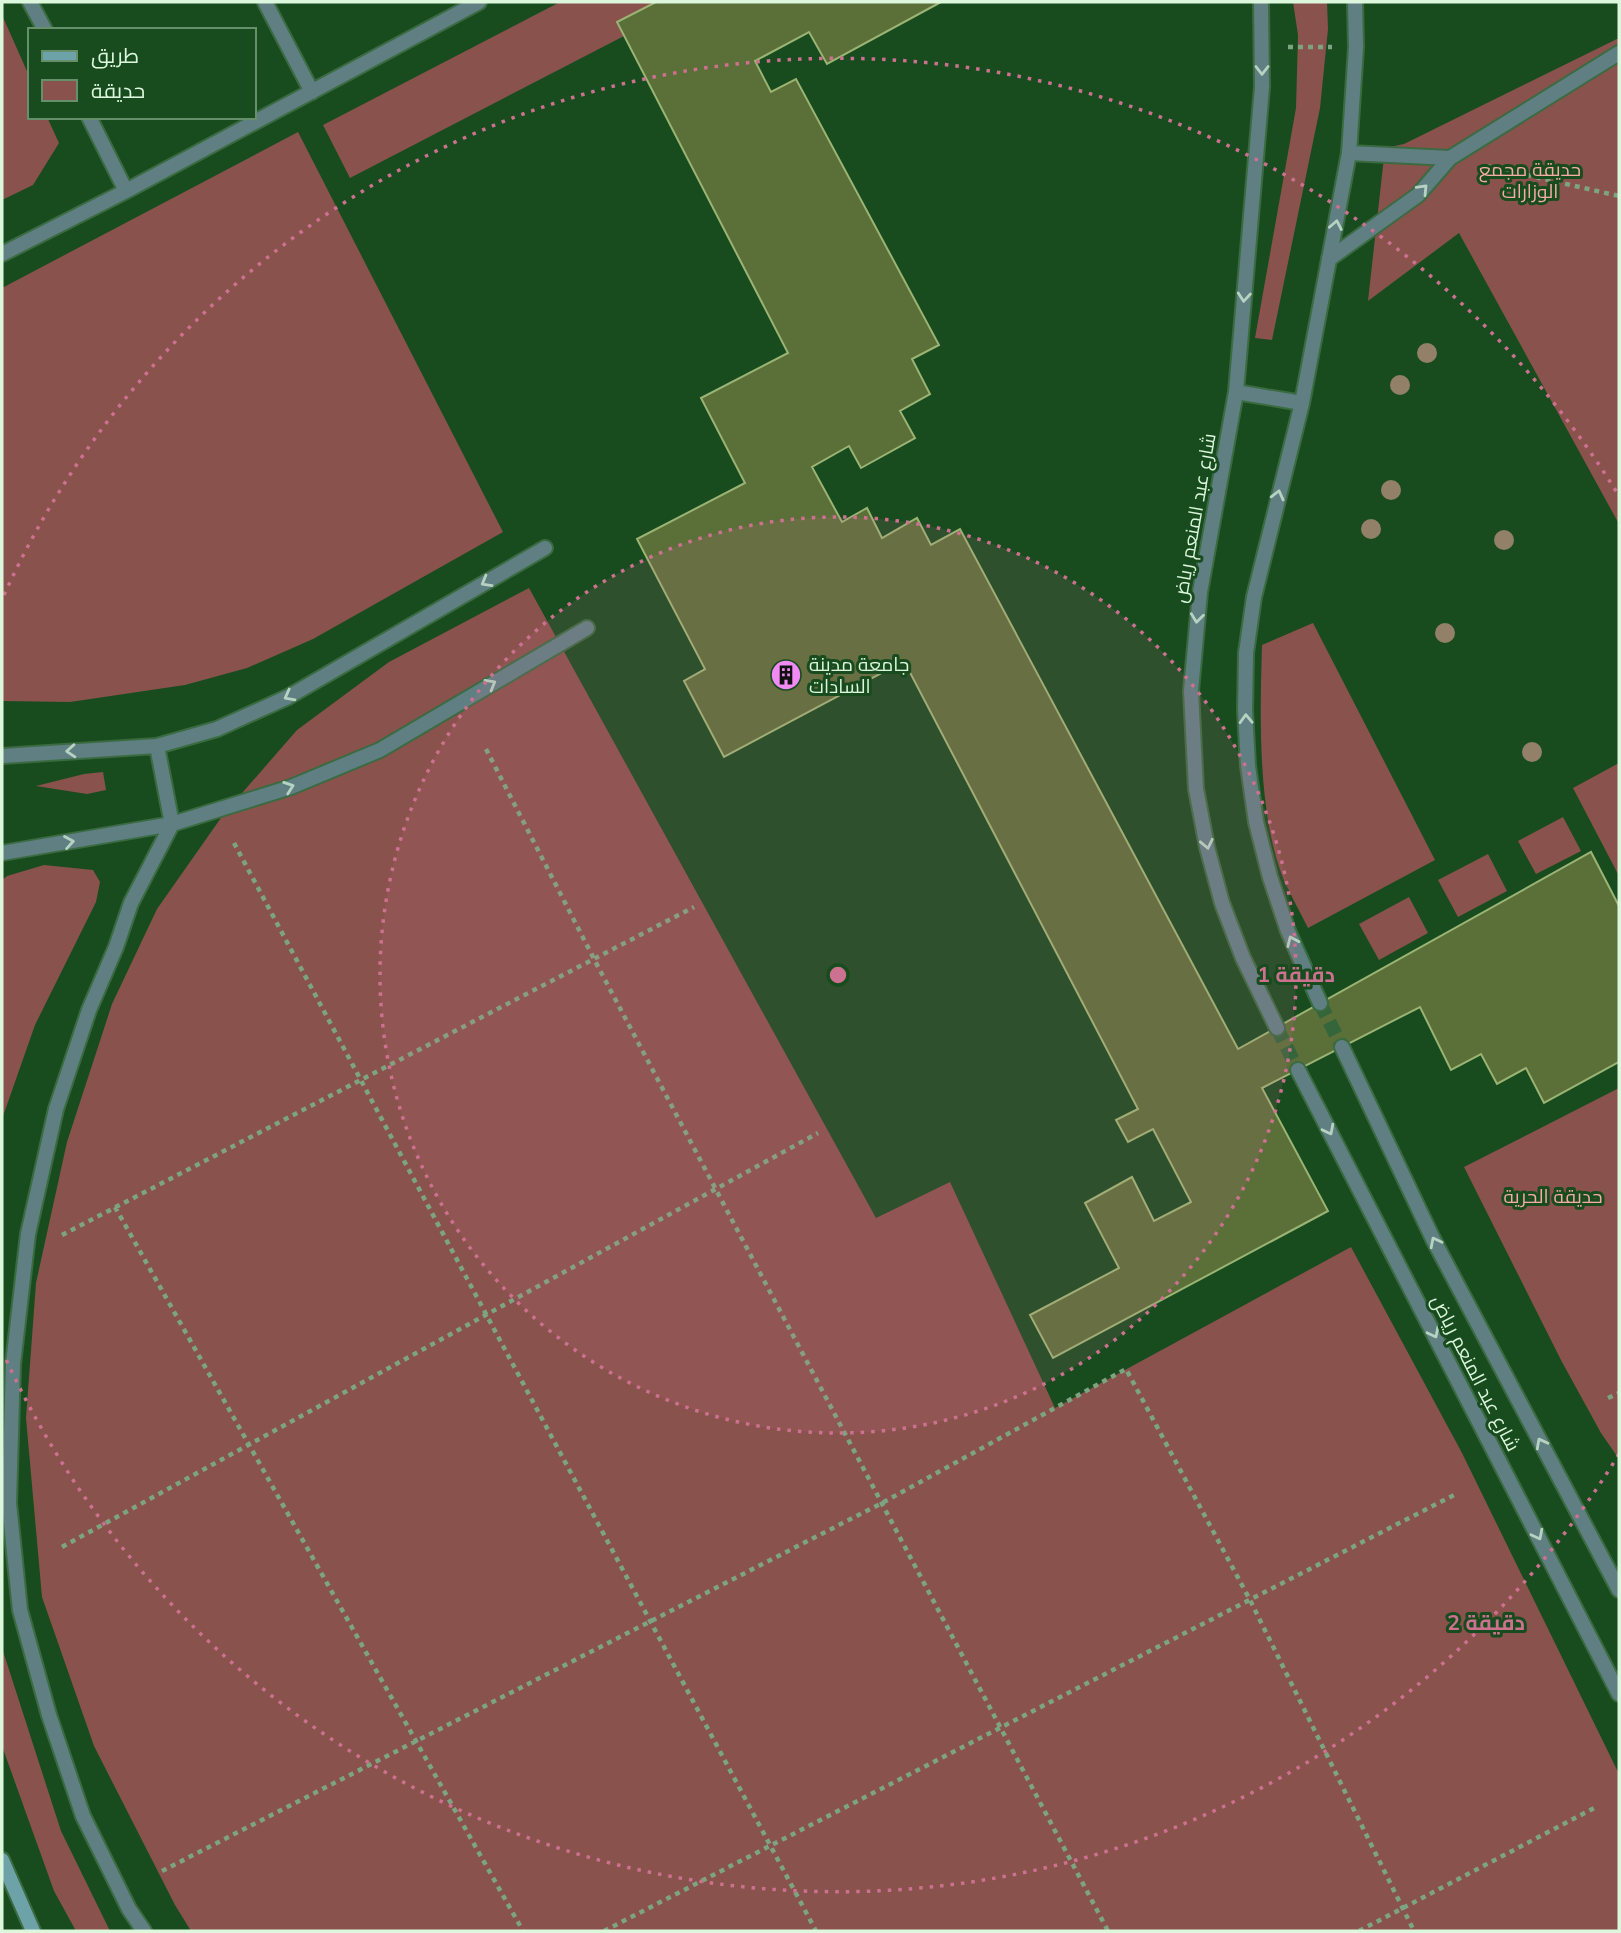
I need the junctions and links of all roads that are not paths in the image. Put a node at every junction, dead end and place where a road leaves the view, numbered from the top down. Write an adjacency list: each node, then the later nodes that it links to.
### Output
1 (30, 2): 6 (street)
2 (265, 2): 8 (street)
3 (479, 2): 8 (street)
4 (1261, 2): 15 (street, شارع عبد المنعم رياض, one-way to 15)
5 (1355, 2): 10 (street)
6 (44, 28)
7 (1619, 52): 11 (street)
8 (312, 92): 12 (street)
9 (90, 119): 12 (street)
10 (1349, 153): 11 (street); 14 (street, one-way to 10)
11 (1450, 158): 14 (street, one-way to 11)
12 (126, 191): 13 (street)
13 (2, 254)
14 (1329, 259): 16 (street)
15 (1236, 392): 16 (street); 24 (street, شارع عبد المنعم رياض, one-way to 24)
16 (1301, 404): 23 (street, one-way to 16)
17 (545, 548): 19 (street, one-way to 19)
18 (587, 628): 21 (street, one-way to 18)
19 (157, 746): 20 (street, one-way to 20); 21 (street)
20 (2, 756)
21 (172, 824): 22 (street, one-way to 21); 31 (street)
22 (2, 853)
23 (1320, 1003)
24 (1277, 1028)
25 (1342, 1047): 27 (street, شارع عبد المنعم رياض, one-way to 25)
26 (1298, 1070): 28 (street, شارع عبد المنعم رياض, one-way to 28)
27 (1619, 1590)
28 (1619, 1694)
29 (2, 1860): 30 (main road)
30 (33, 1931)
31 (144, 1931)

